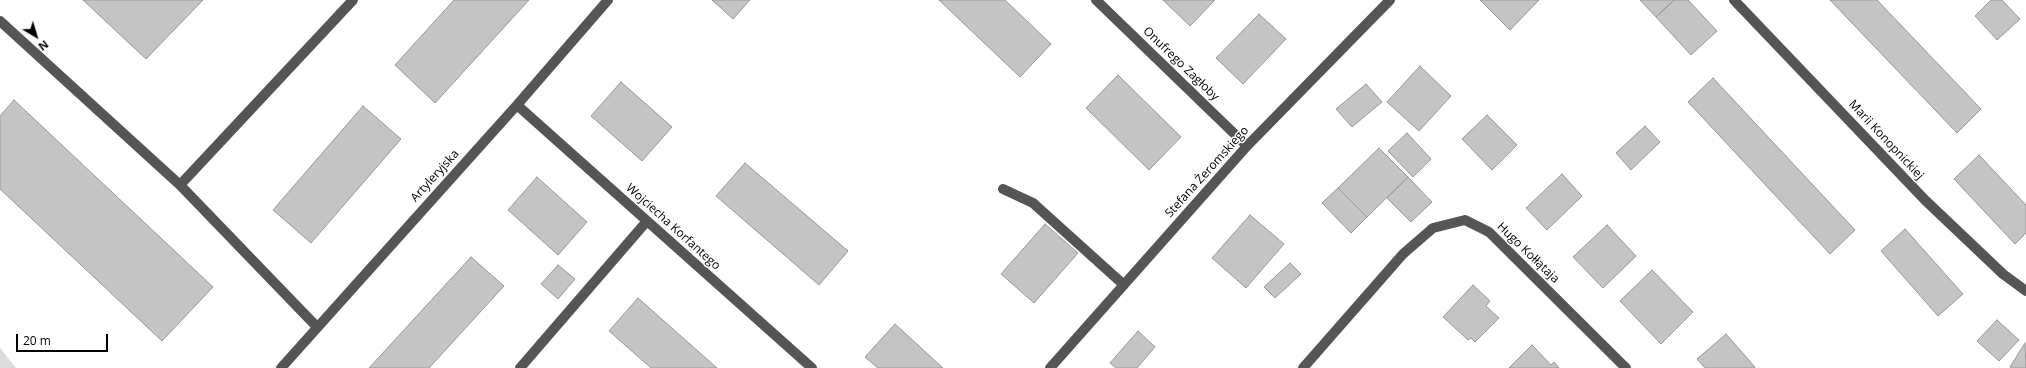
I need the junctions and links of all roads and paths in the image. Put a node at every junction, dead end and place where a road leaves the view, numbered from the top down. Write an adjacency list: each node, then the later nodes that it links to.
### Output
1 (353, 0): 9 (street)
2 (608, 0): 7 (street, Artyleryjska)
3 (1096, 0): 8 (street, Onufrego Zagłoby)
4 (1390, 0): 8 (street, Stefana Żeromskiego)
5 (1734, 0): 13 (street, Marii Konopnickiej)
6 (0, 21): 9 (street)
7 (517, 105): 11 (street, Wojciecha Korfantego); 14 (street, Artyleryjska)
8 (1247, 146): 12 (street, Stefana Żeromskiego)
9 (180, 185): 14 (street)
10 (1003, 189): 12 (street)
11 (647, 221): 15 (street); 17 (street, Wojciecha Korfantego)
12 (1124, 285): 18 (street, Stefana Żeromskiego)
13 (2026, 291)
14 (318, 327): 16 (street, Artyleryjska)
15 (526, 366)
16 (282, 368)
17 (812, 368)
18 (1050, 368)
19 (1303, 368): 20 (street, Hugo Kołłątaja)
20 (1626, 368)

